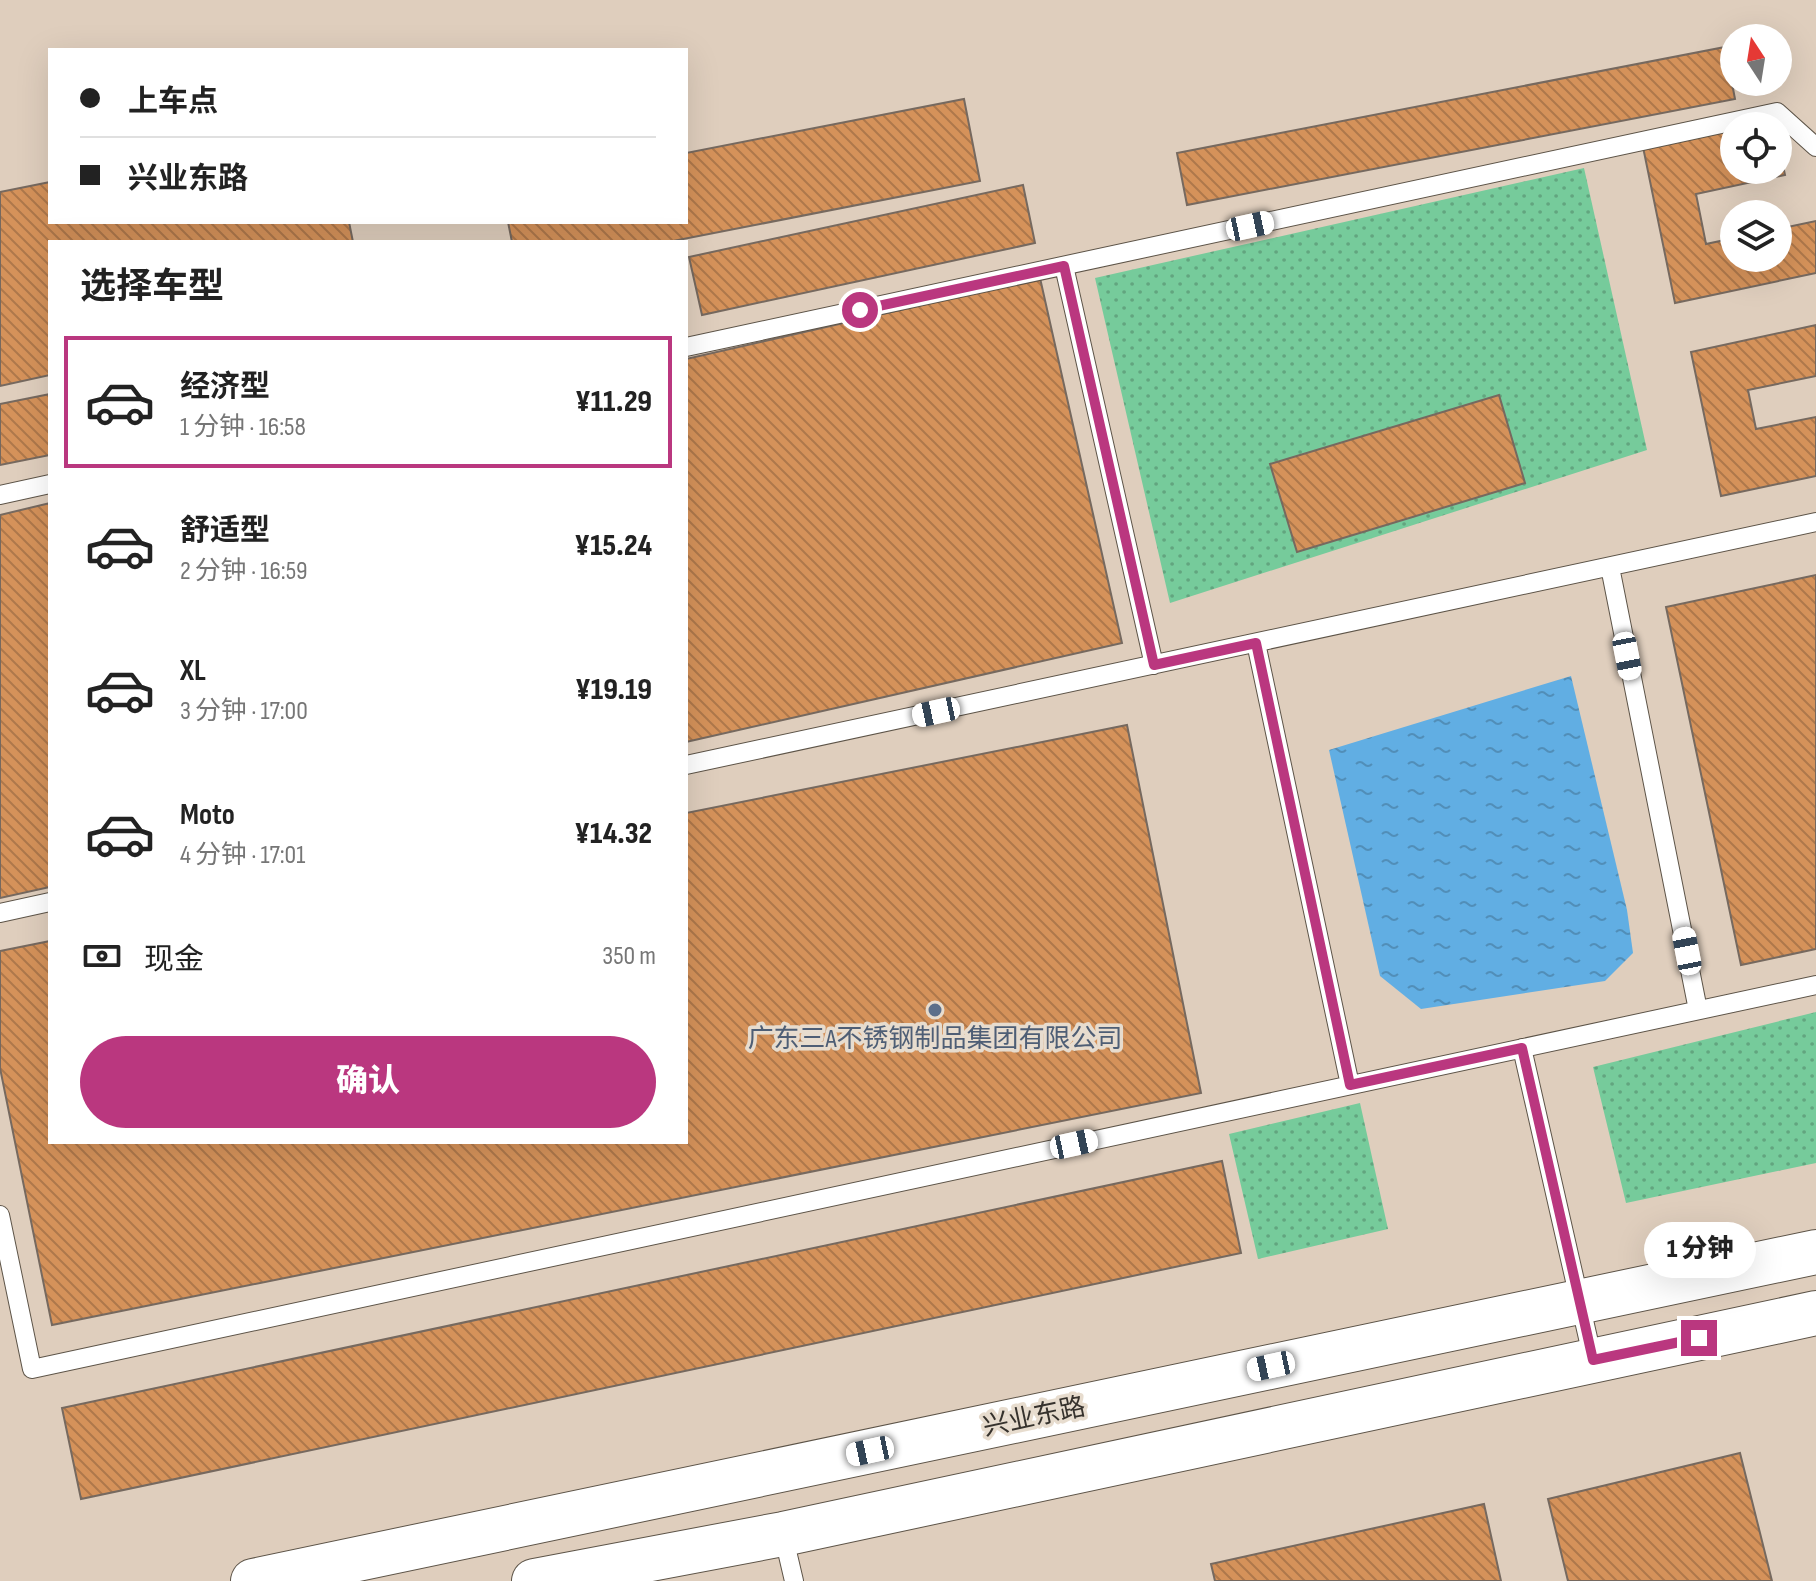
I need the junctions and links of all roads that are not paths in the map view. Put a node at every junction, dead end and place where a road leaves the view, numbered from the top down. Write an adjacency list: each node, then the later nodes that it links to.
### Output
1 (1816, 147): 2 (lane)
2 (1064, 266): 3 (lane); 9 (lane)
3 (688, 347)
4 (48, 484): 5 (lane)
5 (0, 495)
6 (1816, 522): 7 (lane)
7 (1610, 567): 8 (lane); 14 (lane)
8 (1256, 643): 9 (lane); 16 (lane)
9 (1154, 665): 10 (lane)
10 (688, 765)
11 (48, 902): 12 (lane)
12 (0, 913)
13 (1816, 985): 14 (lane)
14 (1698, 1010): 15 (lane)
15 (1522, 1048): 16 (lane); 19 (lane)
16 (1350, 1085): 17 (lane)
17 (0, 1215)
18 (1816, 1252): 19 (street, 兴业东路)
19 (1580, 1301): 21 (lane); 23 (street, 兴业东路)
20 (1816, 1313): 21 (street)
21 (1593, 1360): 22 (street)
22 (783, 1534): 24 (street); 25 (lane)
23 (253, 1581)
24 (534, 1581)
25 (794, 1581)

